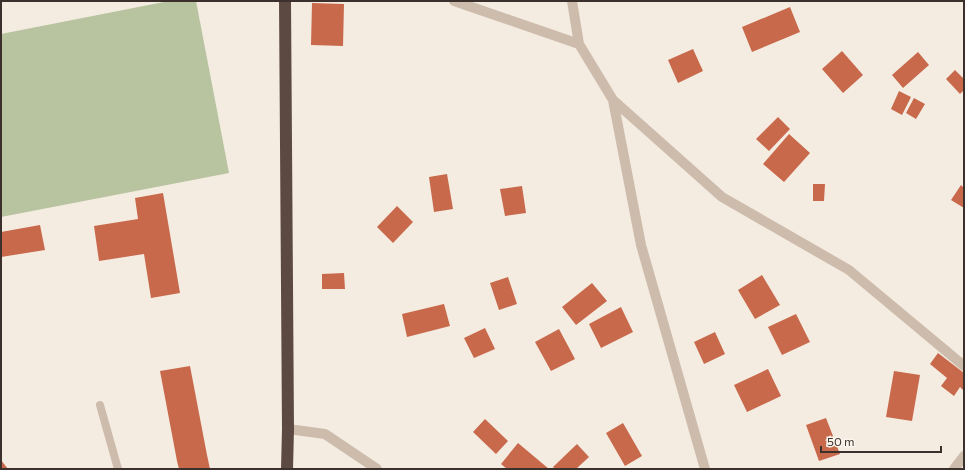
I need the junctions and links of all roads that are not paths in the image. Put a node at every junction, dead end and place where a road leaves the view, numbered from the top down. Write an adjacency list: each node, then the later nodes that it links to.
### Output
1 (285, 1): 8 (highway)
2 (454, 1): 4 (street)
3 (572, 1): 4 (street)
4 (579, 44): 5 (street)
5 (612, 100): 6 (street); 13 (street)
6 (964, 366)
7 (100, 405): 10 (lane)
8 (288, 429): 11 (highway); 12 (street)
9 (964, 456): 14 (street)
10 (118, 469)
11 (287, 469)
12 (377, 469)
13 (705, 469)
14 (954, 469)

